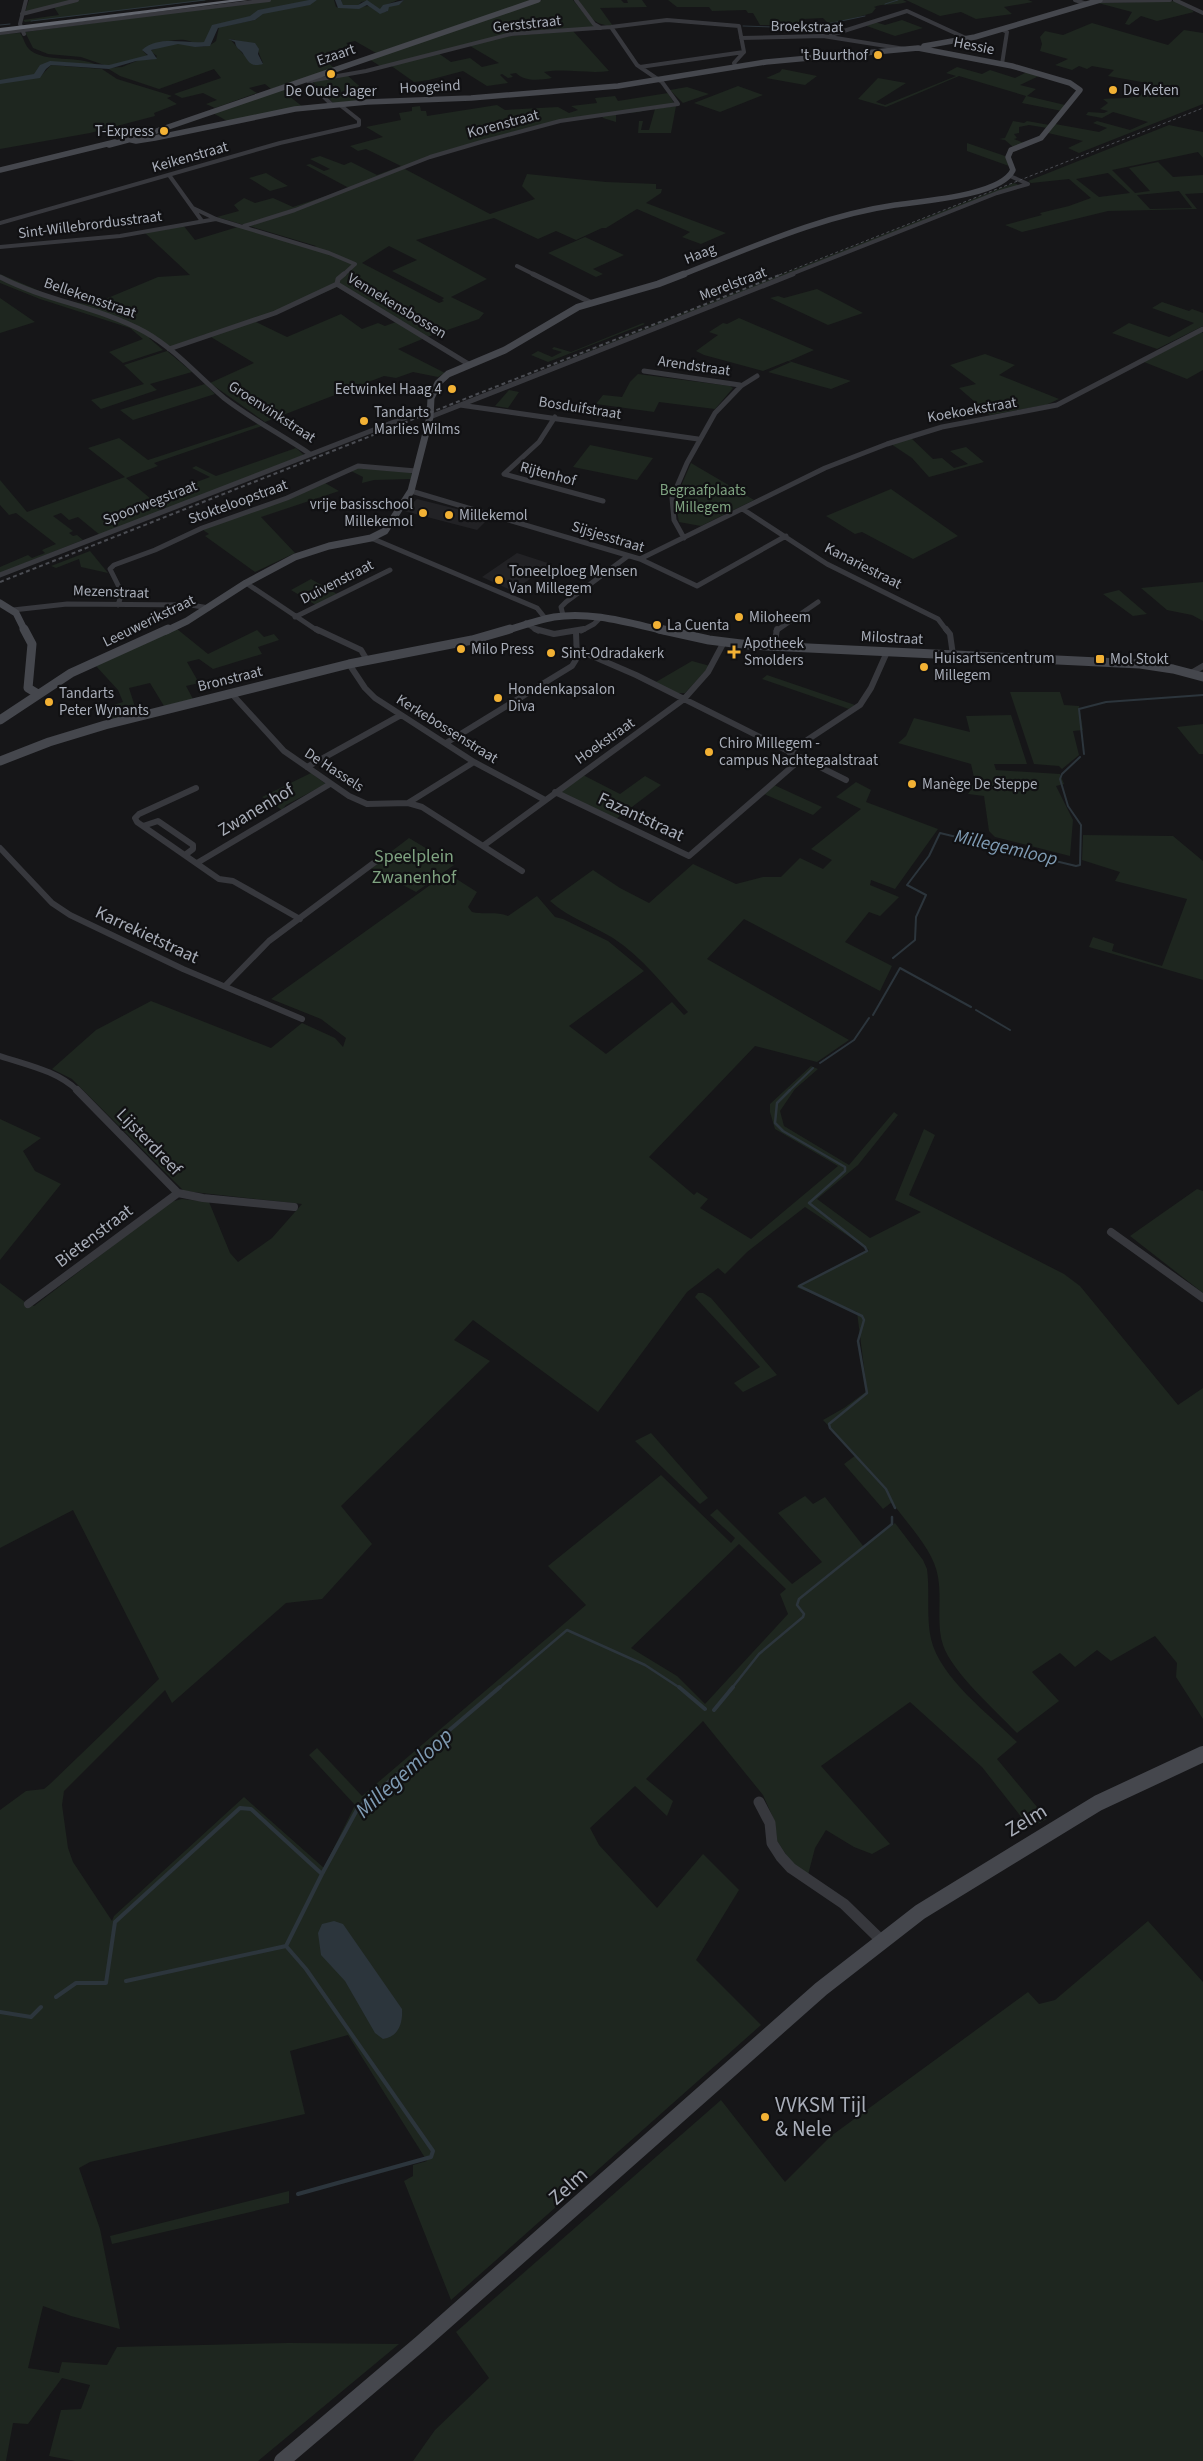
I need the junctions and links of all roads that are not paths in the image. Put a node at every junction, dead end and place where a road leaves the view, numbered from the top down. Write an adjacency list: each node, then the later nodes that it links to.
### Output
1 (26, 0): 14 (street)
2 (77, 0): 14 (street)
3 (223, 0): 17 (highway)
4 (245, 0): 17 (highway)
5 (268, 0): 17 (street)
6 (538, 0): 29 (street, Ezaart)
7 (576, 0): 15 (street)
8 (1075, 0): 12 (street)
9 (1099, 0): 10 (street); 12 (street)
10 (1170, 0)
11 (1175, 0): 13 (street)
12 (1087, 4): 19 (street)
13 (1203, 13)
14 (22, 14): 17 (street)
15 (601, 28): 16 (street, Gerststraat); 29 (street, Gerststraat)
16 (611, 28): 21 (street, Gerststraat); 27 (street, Korenstraat)
17 (22, 29): 18 (highway)
18 (0, 30)
19 (1003, 30): 22 (street); 26 (street)
20 (826, 36): 21 (street, Broekstraat); 22 (street); 24 (street, Broekstraat)
21 (741, 38): 25 (street)
22 (968, 39): 23 (street)
23 (918, 48): 24 (street, Hessie); 26 (street, Hessie)
24 (905, 49): 28 (street, Hessie)
25 (744, 52): 27 (street); 28 (street)
26 (1002, 64): 36 (street, Hessie)
27 (640, 67): 30 (street, Korenstraat)
28 (736, 67): 30 (street, Hoogeind)
29 (307, 80): 32 (street); 33 (street, Ezaart)
30 (659, 80): 31 (street, Hoogeind); 41 (street, Korenstraat)
31 (340, 104): 32 (street, Hoogeind); 35 (street, Keikenstraat)
32 (332, 105): 33 (street, Hoogeind)
33 (128, 139): 34 (street, Ezaart)
34 (0, 170)
35 (169, 175): 37 (street); 40 (street, Keikenstraat)
36 (1010, 176): 46 (street, Haag); 53 (street, Merelstraat)
37 (193, 208): 38 (street); 39 (street)
38 (216, 219): 39 (street, Sint-Willebrordusstraat); 41 (street, Sint-Willebrordusstraat)
39 (202, 221): 42 (street, Sint-Willebrordusstraat)
40 (0, 223)
41 (244, 226): 45 (street, Sint-Willebrordusstraat)
42 (0, 247)
43 (517, 266): 46 (street)
44 (0, 277): 48 (street, Bellekensstraat)
45 (337, 284): 48 (street, Vennekensbossen); 49 (street, Vennekensbossen)
46 (592, 303): 49 (street, Haag)
47 (1203, 329): 62 (street, Koekoekstraat)
48 (169, 349): 58 (street, Groenvinkstraat)
49 (470, 365): 54 (street, Haag)
50 (644, 371): 52 (street, Arendstraat)
51 (757, 376): 52 (street, Arendstraat)
52 (740, 385): 57 (street, Arendstraat)
53 (458, 405): 55 (street, Merelstraat); 56 (street, Bosduifstraat)
54 (430, 408): 55 (street, Haag); 58 (street, Groenvinkstraat)
55 (430, 417): 59 (street, Haag)
56 (555, 417): 57 (street, Bosduifstraat); 61 (street, Rijtenhof)
57 (698, 439): 66 (street, Arendstraat)
58 (310, 454): 71 (street, Spoorwegstraat)
59 (416, 471): 60 (street, Haag); 75 (street, Stokteloopstraat)
60 (411, 492): 63 (street, Haag); 68 (street, Sijsjesstraat)
61 (603, 501)
62 (744, 510): 64 (street, Kanariestraat); 66 (street, Koekoekstraat)
63 (380, 535): 65 (street, Leeuwerikstraat); 67 (street)
64 (786, 536): 69 (street, Sijsjesstraat); 88 (street, Kanariestraat)
65 (371, 538): 67 (street); 72 (street, Leeuwerikstraat)
66 (684, 538): 69 (street, Koekoekstraat)
67 (386, 545): 81 (street)
68 (628, 556): 69 (street, Sijsjesstraat); 78 (street)
69 (640, 559)
70 (390, 570): 79 (street, Duivenstraat)
71 (0, 575)
72 (246, 584): 76 (street, Leeuwerikstraat); 79 (street, Duivenstraat)
73 (818, 602): 85 (street)
74 (0, 603): 77 (street)
75 (118, 605): 76 (street, Mezenstraat); 77 (street, Mezenstraat)
76 (209, 608): 95 (street, Leeuwerikstraat)
77 (13, 610): 95 (street)
78 (563, 615): 80 (street, Milostraat); 81 (street, Bronstraat)
79 (295, 617): 89 (street, Duivenstraat)
80 (601, 617): 83 (street); 84 (street, Milostraat)
81 (545, 618): 82 (street, Bronstraat)
82 (526, 623): 83 (street); 89 (street, Bronstraat)
83 (576, 633): 86 (street)
84 (724, 642): 85 (street, Milostraat); 96 (street, Hoekstraat)
85 (774, 646): 87 (street, Milostraat)
86 (576, 649): 96 (street); 99 (street)
87 (888, 652): 88 (street, Milostraat); 100 (street)
88 (954, 655): 92 (street, Milostraat)
89 (367, 660): 90 (street, Bronstraat)
90 (349, 664): 94 (street, Bronstraat); 97 (street, Kerkebossenstraat)
91 (1203, 666): 92 (street)
92 (1191, 673): 93 (street, Milostraat)
93 (1203, 677)
94 (231, 693): 102 (street, Bronstraat); 104 (street, De Hassels)
95 (38, 694): 98 (street, Leeuwerikstraat)
96 (684, 699): 100 (street); 108 (street, Hoekstraat)
97 (401, 715): 99 (street, Kerkebossenstraat); 104 (street)
98 (0, 720)
99 (446, 743): 103 (street, Kerkebossenstraat)
100 (789, 752): 101 (street)
101 (802, 758): 105 (street); 108 (street, Fazantstraat)
102 (0, 761)
103 (474, 762): 109 (street, Kerkebossenstraat); 110 (street)
104 (308, 767): 106 (street, De Hassels)
105 (846, 780)
106 (330, 784): 110 (street, De Hassels); 116 (street, Zwanenhof)
107 (196, 788): 111 (street)
108 (555, 792): 109 (street, Hoekstraat)
109 (545, 800): 112 (street, Hoekstraat)
110 (408, 803): 112 (street, De Hassels)
111 (142, 826): 114 (street); 114 (street)
112 (483, 846): 117 (street, De Hassels)
113 (0, 848): 119 (street, Karrekietstraat)
114 (185, 855): 116 (street)
115 (384, 859): 118 (street)
116 (196, 863): 118 (street)
117 (522, 871)
118 (300, 919): 119 (street)
119 (226, 986): 120 (street, Karrekietstraat)
120 (302, 1019)
121 (0, 1056): 122 (street, Lijsterdreef)
122 (178, 1193): 123 (street, Lijsterdreef); 126 (street, Bietenstraat)
123 (294, 1207)
124 (1111, 1232): 125 (street)
125 (1203, 1298)
126 (28, 1304)
127 (1203, 1754): 129 (street, Zelm)
128 (759, 1802): 129 (street)
129 (881, 1940): 130 (street, Zelm)
130 (282, 2461)

